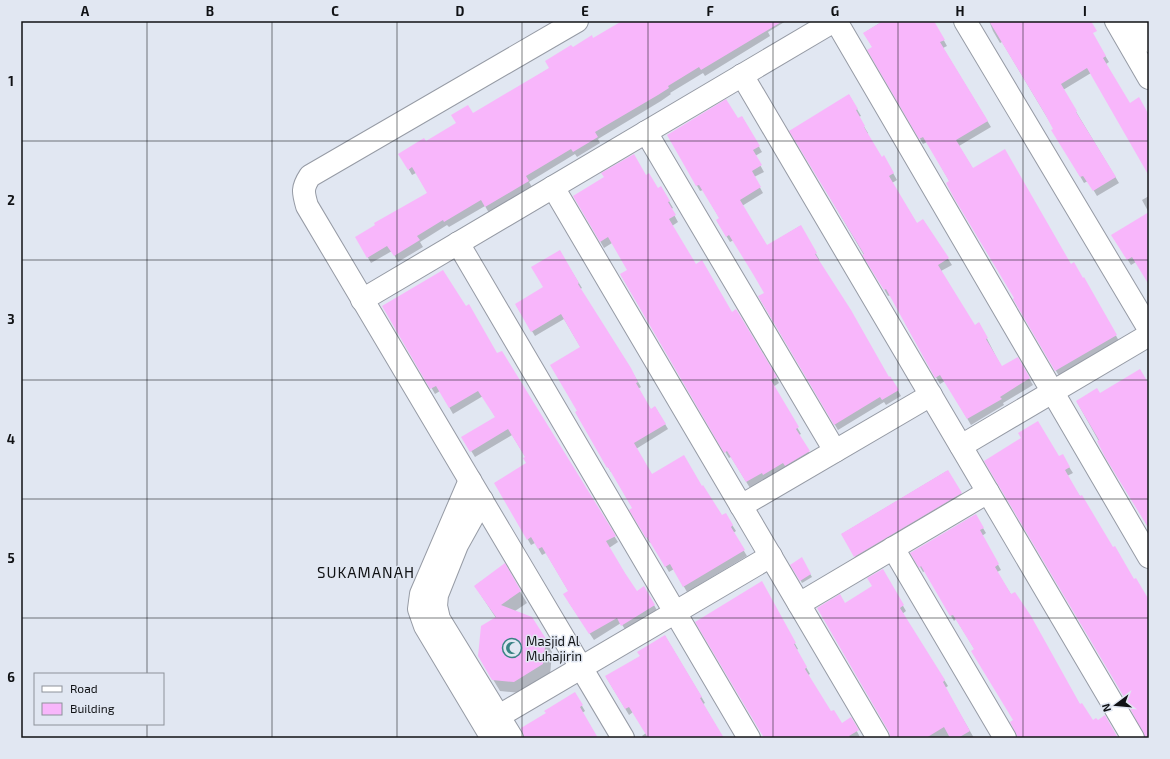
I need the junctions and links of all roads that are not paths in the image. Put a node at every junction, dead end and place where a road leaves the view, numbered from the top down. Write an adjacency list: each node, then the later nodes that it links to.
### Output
1 (547, 21): 8 (street)
2 (577, 21): 14 (street)
3 (835, 21): 9 (street); 17 (street)
4 (965, 21): 15 (street)
5 (1116, 21): 10 (street)
6 (1137, 21): 7 (street)
7 (1149, 41)
8 (501, 48)
9 (742, 75): 11 (street); 18 (street)
10 (1149, 78)
11 (646, 132): 12 (street); 20 (street)
12 (553, 187): 13 (street); 24 (street)
13 (458, 243): 14 (street); 29 (street)
14 (362, 300): 21 (street)
15 (1149, 329)
16 (1149, 335): 17 (street)
17 (1052, 392): 19 (street); 27 (street)
18 (931, 395): 19 (street); 20 (street)
19 (961, 446): 22 (street)
20 (835, 451): 24 (street)
21 (470, 480): 23 (street); 32 (street)
22 (988, 492): 25 (street); 38 (street)
23 (482, 500): 30 (street); 31 (street)
24 (741, 506): 26 (street)
25 (893, 548): 28 (street); 37 (street)
26 (771, 556): 28 (street); 29 (street)
27 (1149, 557)
28 (799, 604): 36 (street)
29 (675, 613): 30 (street); 35 (street)
30 (582, 668): 31 (street); 34 (street)
31 (499, 716): 33 (street)
32 (492, 738)
33 (512, 738)
34 (623, 738)
35 (749, 738)
36 (878, 738)
37 (1005, 738)
38 (1133, 738)

